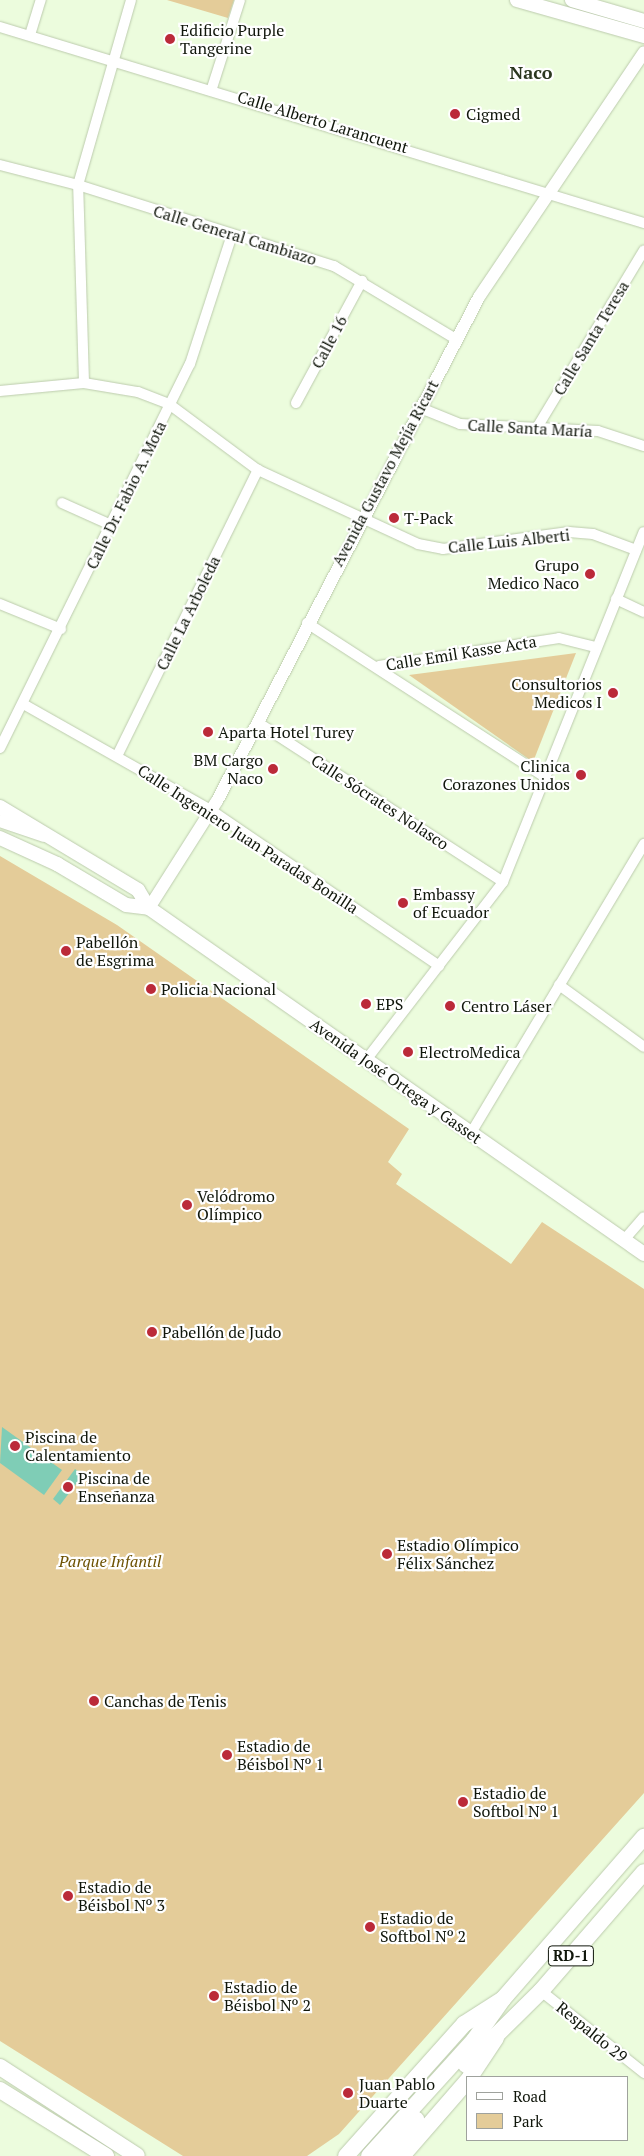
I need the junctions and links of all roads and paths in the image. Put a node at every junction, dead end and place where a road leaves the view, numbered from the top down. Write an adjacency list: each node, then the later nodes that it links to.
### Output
1 (41, 0): 8 (street)
2 (131, 0): 11 (street)
3 (240, 0): 12 (street)
4 (517, 0): 9 (main road)
5 (572, 0): 6 (main road)
6 (644, 21)
7 (0, 27): 8 (street, Calle Alberto Larancuent)
8 (30, 35): 11 (street, Calle Alberto Larancuent)
9 (644, 36)
10 (644, 52): 15 (street, Avenida Gustavo Mejía Ricart)
11 (112, 60): 12 (street, Calle Alberto Larancuent); 14 (street)
12 (212, 88): 15 (street, Calle Alberto Larancuent)
13 (0, 166): 14 (street, Calle General Cambiazo)
14 (78, 185): 17 (street, Calle General Cambiazo); 21 (street)
15 (547, 190): 16 (street, Calle Alberto Larancuent); 20 (street, Avenida Gustavo Mejía Ricart)
16 (644, 223)
17 (232, 235): 19 (street, Calle General Cambiazo); 24 (street, Calle Dr. Fabio A. Mota)
18 (644, 250): 26 (street, Calle Santa Teresa)
19 (362, 281): 20 (street, Calle General Cambiazo); 23 (street, Calle 16)
20 (456, 339): 25 (street, Avenida Gustavo Mejía Ricart)
21 (84, 383): 22 (street, Calle Luis Alberti); 24 (street, Calle Luis Alberti)
22 (0, 391)
23 (296, 403)
24 (169, 404): 28 (street, Calle Luis Alberti); 31 (street, Calle Dr. Fabio A. Mota)
25 (418, 407): 26 (street, Calle Santa María); 30 (street, Avenida Gustavo Mejía Ricart)
26 (538, 426): 27 (street, Calle Santa María)
27 (644, 446)
28 (258, 470): 30 (street, Calle Luis Alberti); 44 (street, Calle La Arboleda)
29 (62, 503): 31 (street)
30 (361, 518): 33 (street, Calle Luis Alberti); 37 (street, Avenida Gustavo Mejía Ricart)
31 (111, 525): 38 (street, Calle Dr. Fabio A. Mota)
32 (644, 532): 33 (street)
33 (636, 550): 34 (street)
34 (616, 599): 36 (street); 39 (street)
35 (0, 604): 38 (street)
36 (644, 612)
37 (307, 623): 40 (street, Calle Emil Kasse Acta); 42 (street, Avenida Gustavo Mejía Ricart)
38 (61, 630): 41 (street, Calle Dr. Fabio A. Mota)
39 (596, 647): 40 (street, Calle Emil Kasse Acta); 45 (street)
40 (379, 666): 45 (street)
41 (25, 705): 43 (street, Calle Dr. Fabio A. Mota); 44 (street, Calle Ingeniero Juan Paradas Bonilla)
42 (257, 722): 47 (street, Avenida Gustavo Mejía Ricart); 52 (street, Calle Sócrates Nolasco)
43 (0, 748)
44 (118, 754): 47 (street, Calle Ingeniero Juan Paradas Bonilla)
45 (545, 777): 52 (street)
46 (0, 807): 50 (main road, Avenida José Ortega y Gasset)
47 (212, 811): 53 (street, Avenida Gustavo Mejía Ricart); 54 (street, Calle Ingeniero Juan Paradas Bonilla)
48 (0, 821): 50 (street)
49 (0, 838): 53 (main road, Avenida José Ortega y Gasset)
50 (53, 839): 53 (main road, Avenida José Ortega y Gasset)
51 (644, 844): 55 (street)
52 (503, 882): 54 (street)
53 (149, 908): 57 (main road, Avenida José Ortega y Gasset)
54 (439, 966): 57 (street)
55 (559, 985): 56 (street); 58 (street)
56 (644, 1048)
57 (366, 1060): 58 (main road, Avenida José Ortega y Gasset)
58 (471, 1132): 60 (main road, Avenida José Ortega y Gasset)
59 (644, 1217): 60 (street)
60 (624, 1240): 61 (main road, Avenida José Ortega y Gasset)
61 (644, 1254)
62 (644, 1837): 65 (main road, RD-1)
63 (643, 1875): 64 (main road, RD-1)
64 (541, 1991): 66 (main road, RD-1); 68 (street, Respaldo 29)
65 (503, 1999): 72 (main road, RD-1); 75 (main road, RD-1)
66 (496, 2038): 69 (main road, RD-1); 76 (main road, RD-1)
67 (0, 2068): 74 (main road)
68 (644, 2073)
69 (471, 2076)
70 (467, 2081): 77 (main road, RD-1)
71 (0, 2090): 73 (main road)
72 (347, 2154)
73 (106, 2156)
74 (137, 2156)
75 (369, 2156)
76 (385, 2156)
77 (402, 2156)

